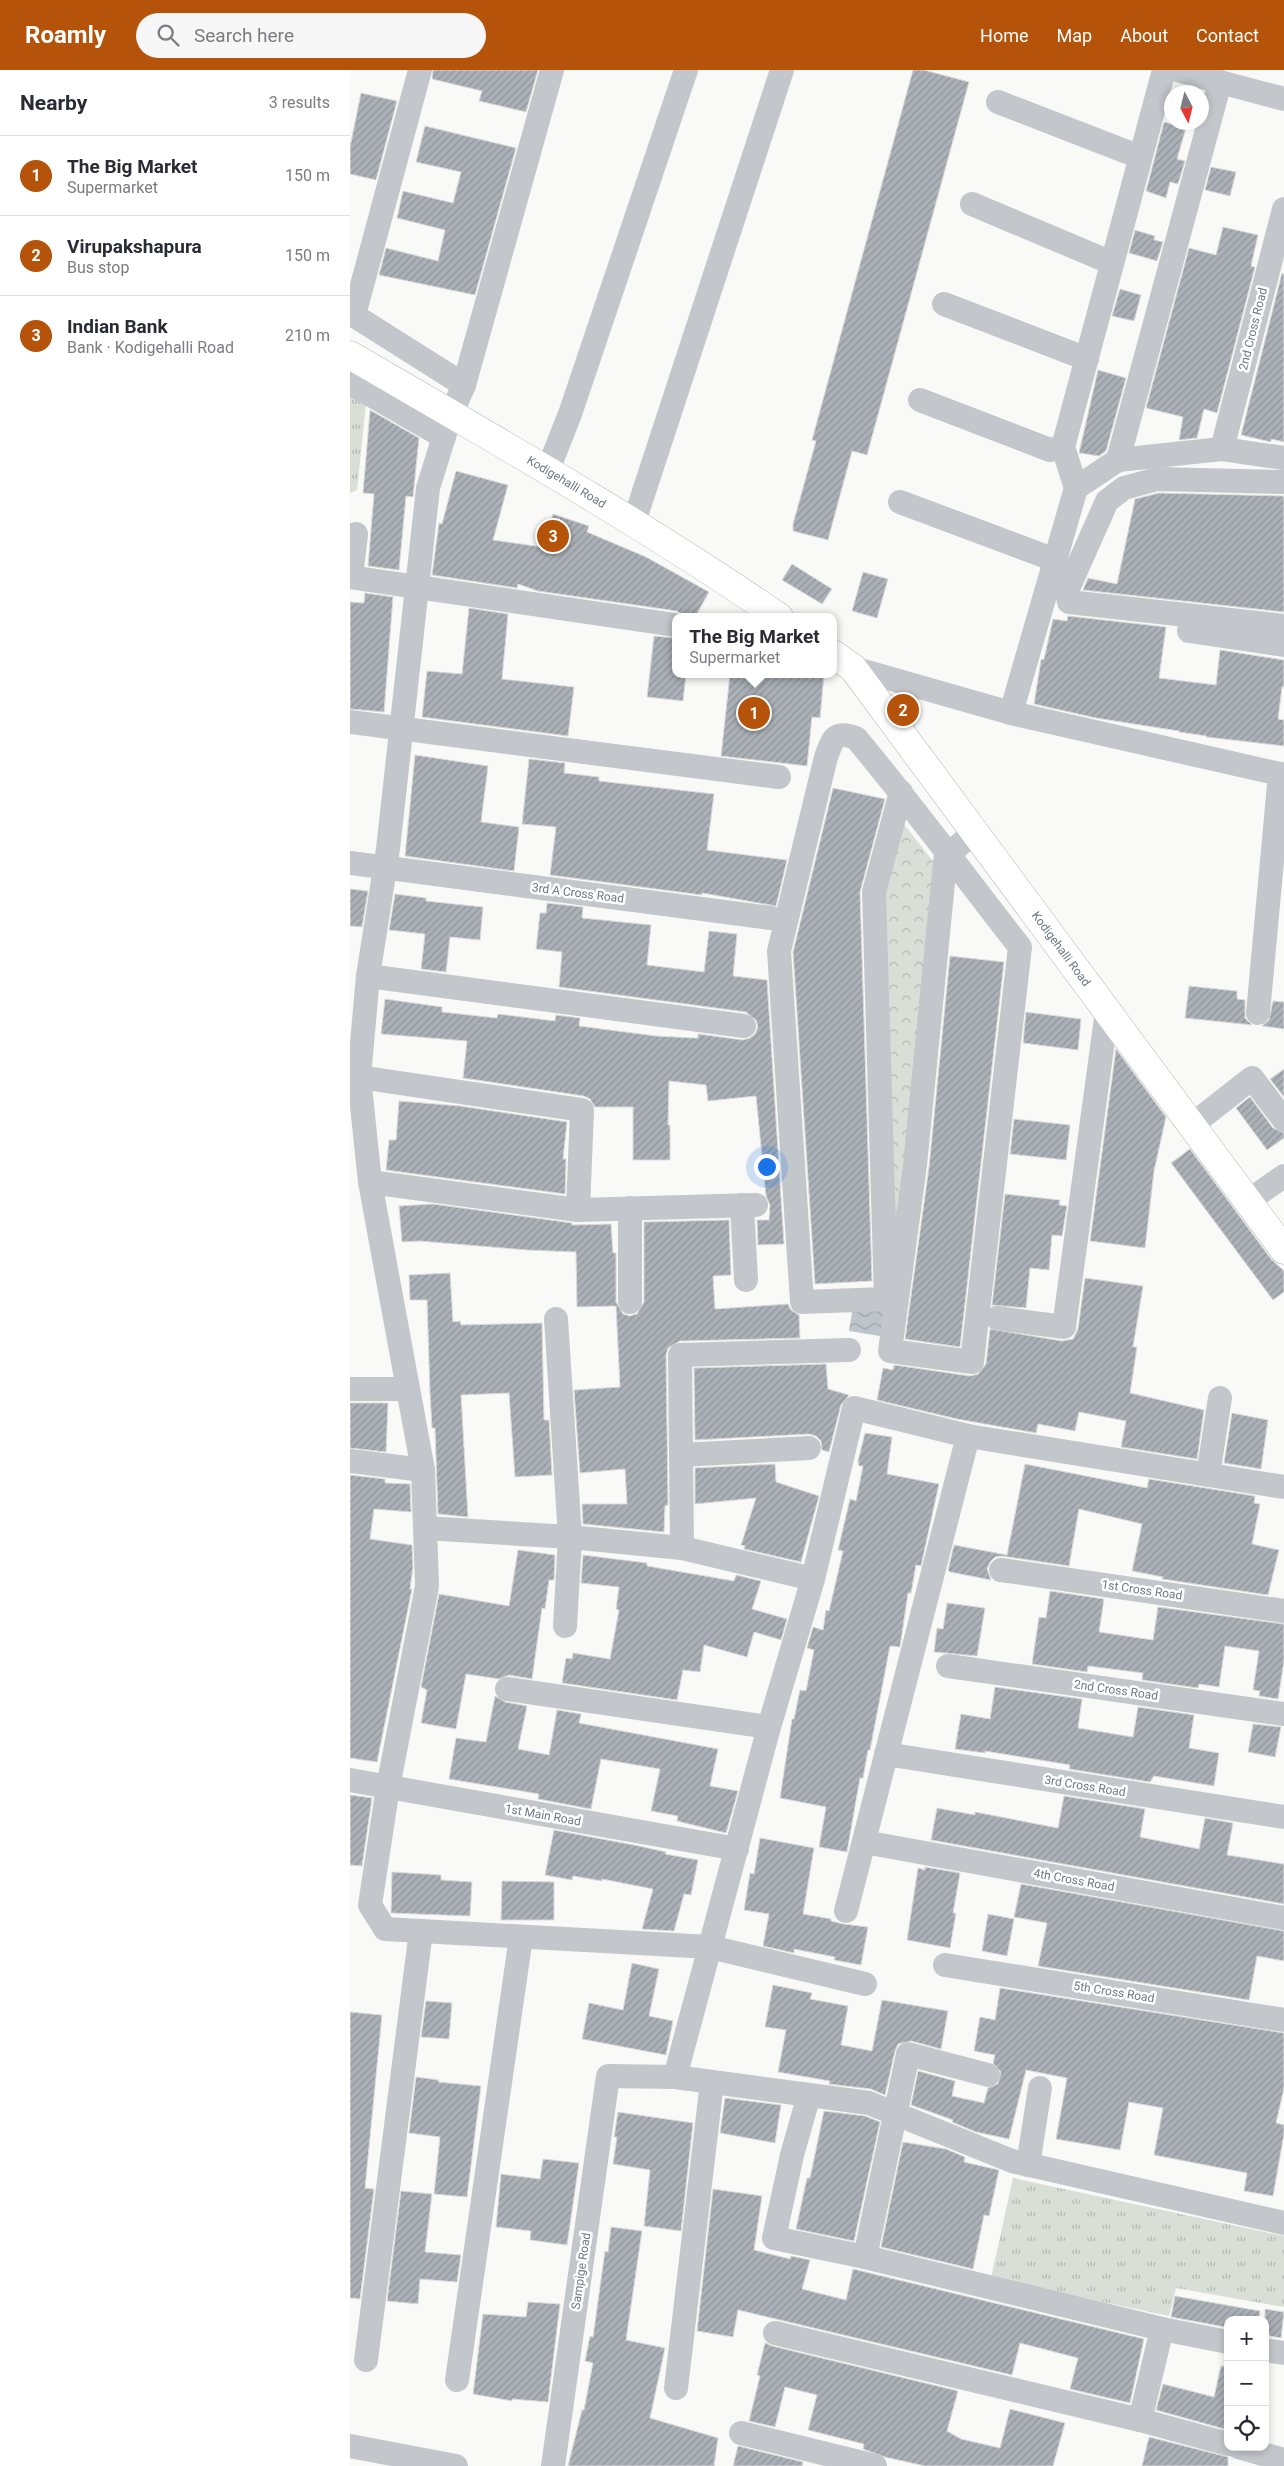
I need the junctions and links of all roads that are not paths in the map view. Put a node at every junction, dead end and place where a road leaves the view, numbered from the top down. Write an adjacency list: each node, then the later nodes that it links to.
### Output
1 (420, 70): 15 (street)
2 (552, 70): 19 (street)
3 (686, 70): 26 (street)
4 (782, 70): 31 (street)
5 (1164, 70): 10 (street)
6 (1177, 70): 7 (street)
7 (1220, 82): 8 (street); 25 (street)
8 (1284, 99)
9 (998, 102): 10 (street)
10 (1140, 157): 13 (street)
11 (972, 204): 13 (street)
12 (1284, 209): 23 (street, 2nd Cross Road)
13 (1112, 263): 17 (street)
14 (944, 304): 17 (street)
15 (352, 314): 19 (street)
16 (350, 355): 21 (main road, Kodigehalli Road)
17 (1087, 358): 22 (street)
18 (350, 383): 21 (street)
19 (464, 385): 21 (street)
20 (920, 400): 22 (street)
21 (448, 425): 26 (main road, Kodigehalli Road); 35 (street)
22 (1063, 447): 28 (street)
23 (1222, 449): 24 (street); 25 (street)
24 (1284, 458)
25 (1118, 460): 28 (street)
26 (547, 472): 31 (main road, Kodigehalli Road)
27 (1284, 482): 30 (street)
28 (1080, 486): 30 (street); 33 (street)
29 (900, 502): 33 (street)
30 (1106, 503): 39 (street)
31 (634, 524): 37 (main road, Kodigehalli Road)
32 (356, 534): 34 (street)
33 (1055, 560): 36 (street)
34 (351, 577): 35 (street)
35 (417, 586): 38 (street); 44 (street)
36 (1041, 608): 40 (street); 42 (street)
37 (773, 613)
38 (672, 625)
39 (1284, 626)
40 (1284, 645)
41 (843, 661): 42 (street); 48 (main road, Kodigehalli Road)
42 (1011, 713): 45 (street)
43 (350, 722): 44 (street)
44 (401, 728): 46 (street); 51 (street)
45 (1282, 775): 55 (street)
46 (780, 777)
47 (901, 792): 47 (street); 49 (street)
48 (972, 829): 49 (street); 54 (main road, Kodigehalli Road)
49 (944, 850): 49 (street)
50 (350, 864): 51 (street)
51 (385, 868): 52 (street, 3rd A Cross Road); 53 (street)
52 (771, 918)
53 (368, 976): 56 (street); 57 (street)
54 (1107, 1011): 60 (main road, Kodigehalli Road); 69 (street)
55 (1258, 1012)
56 (744, 1026)
57 (356, 1033): 58 (street)
58 (354, 1085): 62 (street); 65 (street)
59 (1284, 1120): 60 (street)
60 (1192, 1125): 63 (main road, Kodigehalli Road)
61 (1284, 1176): 63 (street)
62 (370, 1182): 65 (street); 73 (street)
63 (1248, 1202): 66 (main road, Kodigehalli Road)
64 (630, 1208): 65 (street); 67 (street); 68 (street)
65 (578, 1210)
66 (1284, 1250)
67 (746, 1280)
68 (630, 1302)
69 (997, 1318)
70 (556, 1319): 83 (street)
71 (849, 1350): 77 (street)
72 (350, 1389): 73 (street)
73 (408, 1389): 79 (street)
74 (1220, 1398): 80 (street)
75 (968, 1436): 80 (street); 86 (street); 93 (street)
76 (809, 1448): 77 (street)
77 (681, 1455): 84 (street)
78 (350, 1461): 79 (street)
79 (423, 1470): 82 (street)
80 (1208, 1475): 81 (street)
81 (1284, 1487)
82 (425, 1528): 83 (street); 95 (street)
83 (570, 1537): 84 (street); 88 (street)
84 (682, 1548): 86 (street)
85 (1001, 1570): 87 (street, 1st Cross Road)
86 (813, 1579): 92 (street)
87 (1284, 1611)
88 (565, 1626)
89 (948, 1666): 91 (street, 2nd Cross Road)
90 (507, 1690): 92 (street)
91 (1284, 1714)
92 (769, 1727): 98 (street)
93 (886, 1754): 96 (street, 3rd Cross Road); 97 (street)
94 (350, 1780): 95 (street, 1st Main Road)
95 (388, 1787): 98 (street, 1st Main Road); 101 (street)
96 (1284, 1817)
97 (864, 1842): 99 (street); 100 (street, 4th Cross Road)
98 (737, 1849): 103 (street)
99 (846, 1911)
100 (1284, 1918)
101 (421, 1931): 102 (street); 121 (street)
102 (521, 1937): 103 (street); 122 (street)
103 (710, 1947): 105 (street); 108 (street)
104 (945, 1965): 106 (street, 5th Cross Road)
105 (865, 1984)
106 (1284, 2020)
107 (988, 2075): 112 (street)
108 (675, 2077): 109 (street); 131 (street, Sampige Road)
109 (712, 2082): 111 (street); 123 (street)
110 (1040, 2088): 113 (street)
111 (808, 2095): 112 (street); 115 (street)
112 (897, 2114): 113 (street); 115 (street)
113 (1028, 2165): 114 (street)
114 (1284, 2223)
115 (865, 2257): 116 (street)
116 (1162, 2328): 118 (street); 124 (street)
117 (775, 2333): 124 (street)
118 (1224, 2341)
119 (1269, 2351): 120 (street)
120 (1284, 2353)
121 (366, 2360)
122 (457, 2380)
123 (676, 2388)
124 (1140, 2420): 126 (street)
125 (740, 2433): 132 (street)
126 (1224, 2443)
127 (350, 2446): 130 (street)
128 (1252, 2451): 129 (street)
129 (1284, 2460)
130 (456, 2466)
131 (553, 2466)
132 (875, 2466)

